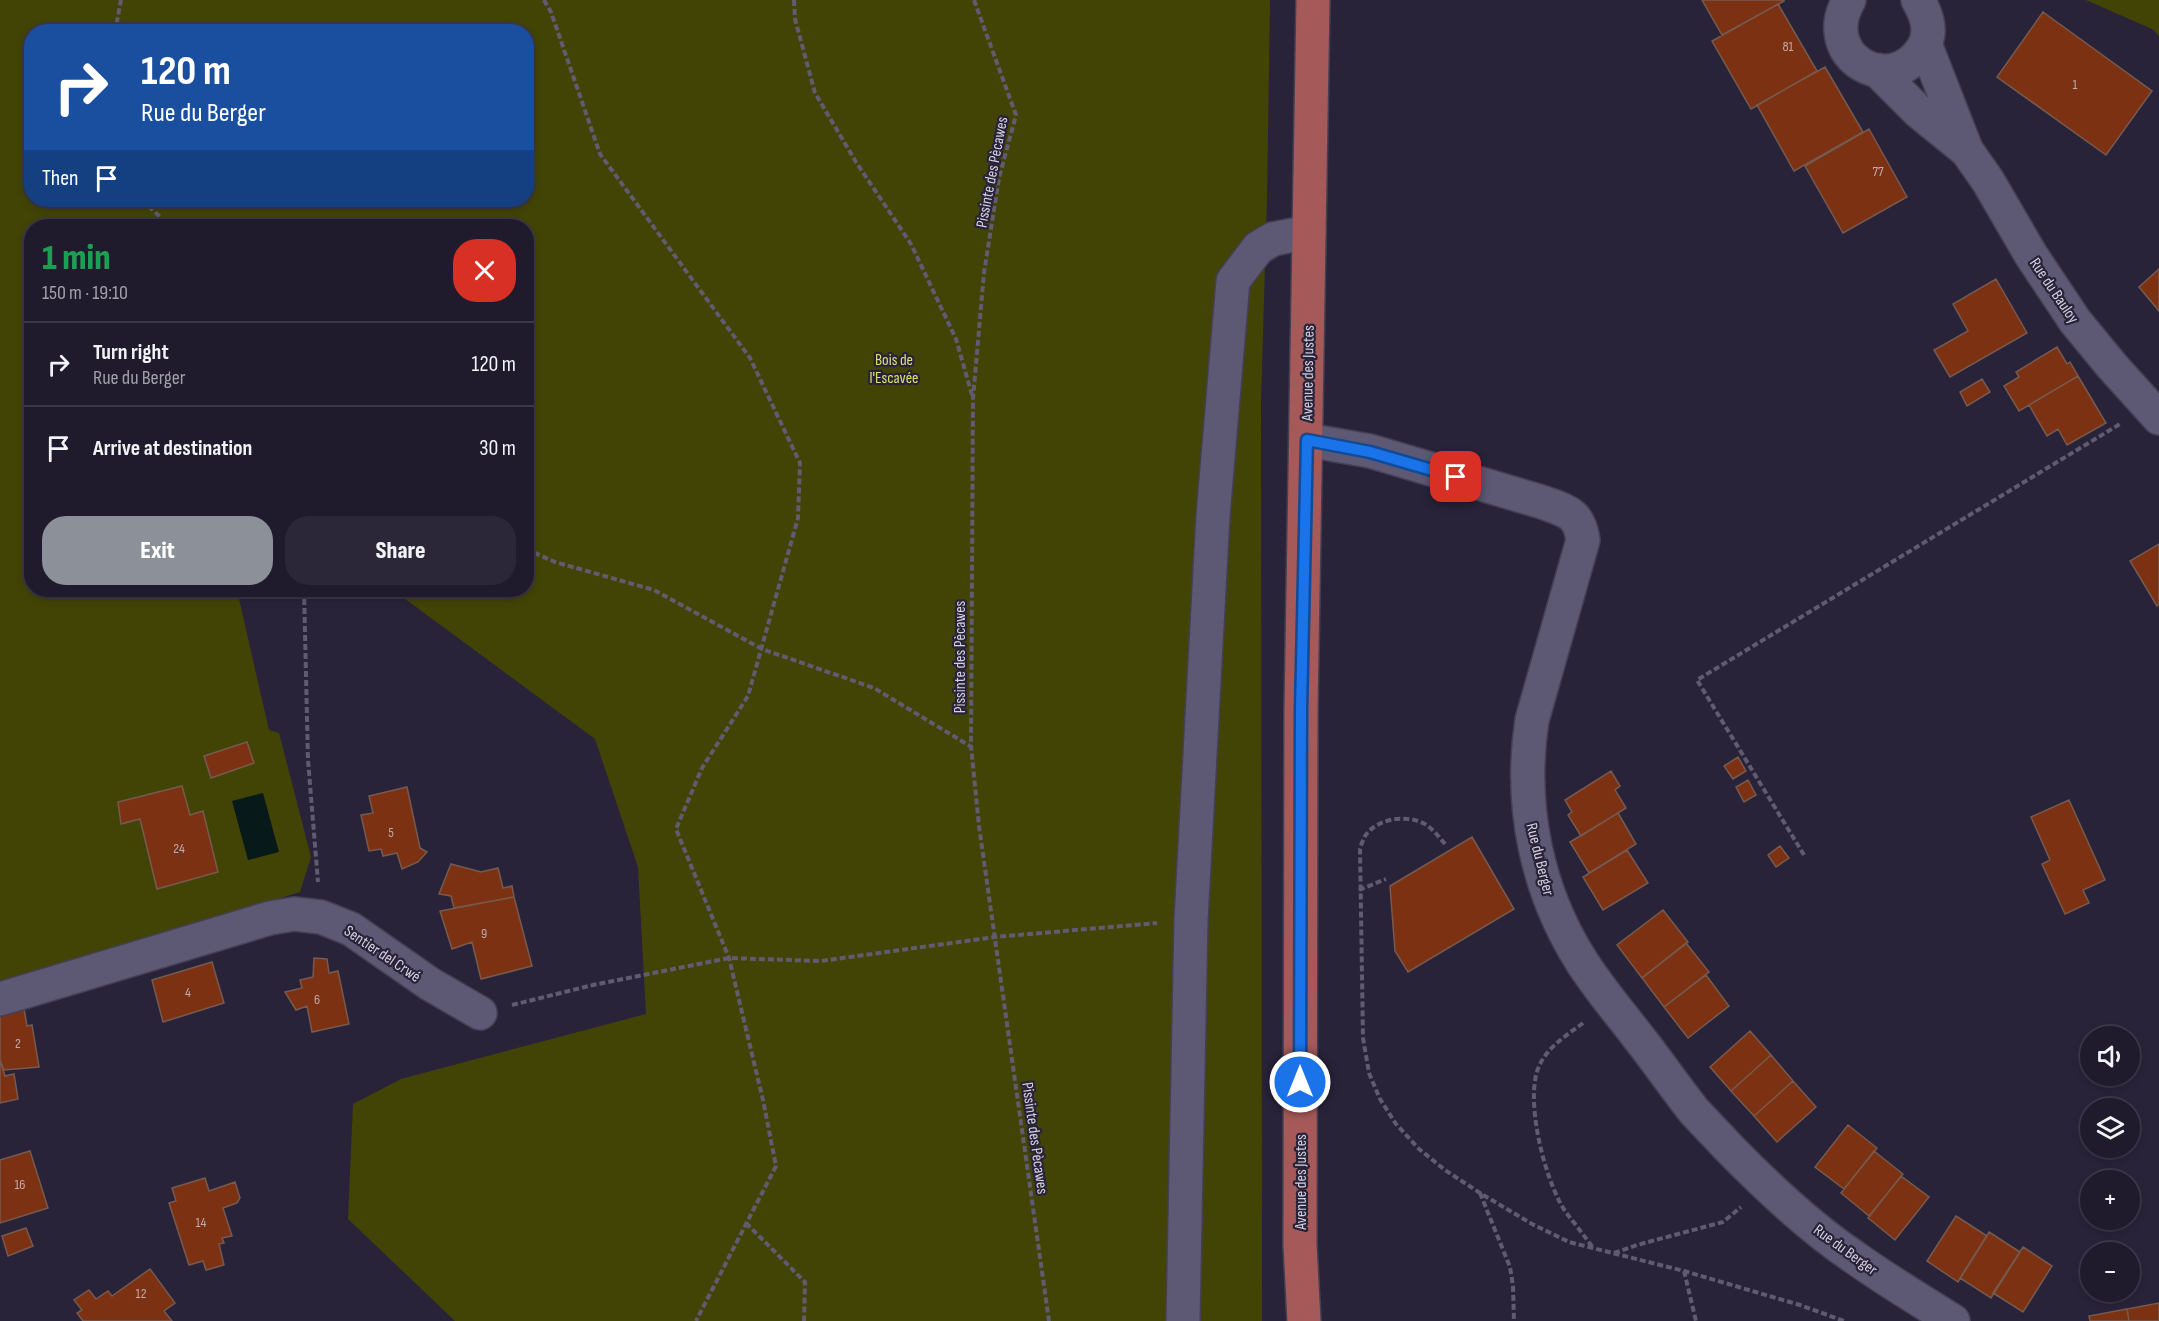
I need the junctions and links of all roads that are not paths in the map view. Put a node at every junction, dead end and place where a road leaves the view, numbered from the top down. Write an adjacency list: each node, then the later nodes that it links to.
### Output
1 (1313, 0): 7 (main road, Avenue des Justes)
2 (1947, 0): 4 (street)
3 (1843, 4): 5 (street, Rue du Bauloy)
4 (1924, 24): 5 (street); 6 (street, Rue du Bauloy)
5 (1877, 70): 6 (street, Rue du Bauloy)
6 (1967, 151): 8 (street, Rue du Bauloy)
7 (1309, 232): 9 (main road, Avenue des Justes); 12 (street)
8 (2154, 412)
9 (1307, 440): 13 (main road, Avenue des Justes); 14 (street, Rue du Berger)
10 (0, 999): 11 (street, Sentier del Crwé)
11 (480, 1013)
12 (1183, 1321)
13 (1304, 1321)
14 (1953, 1321)

